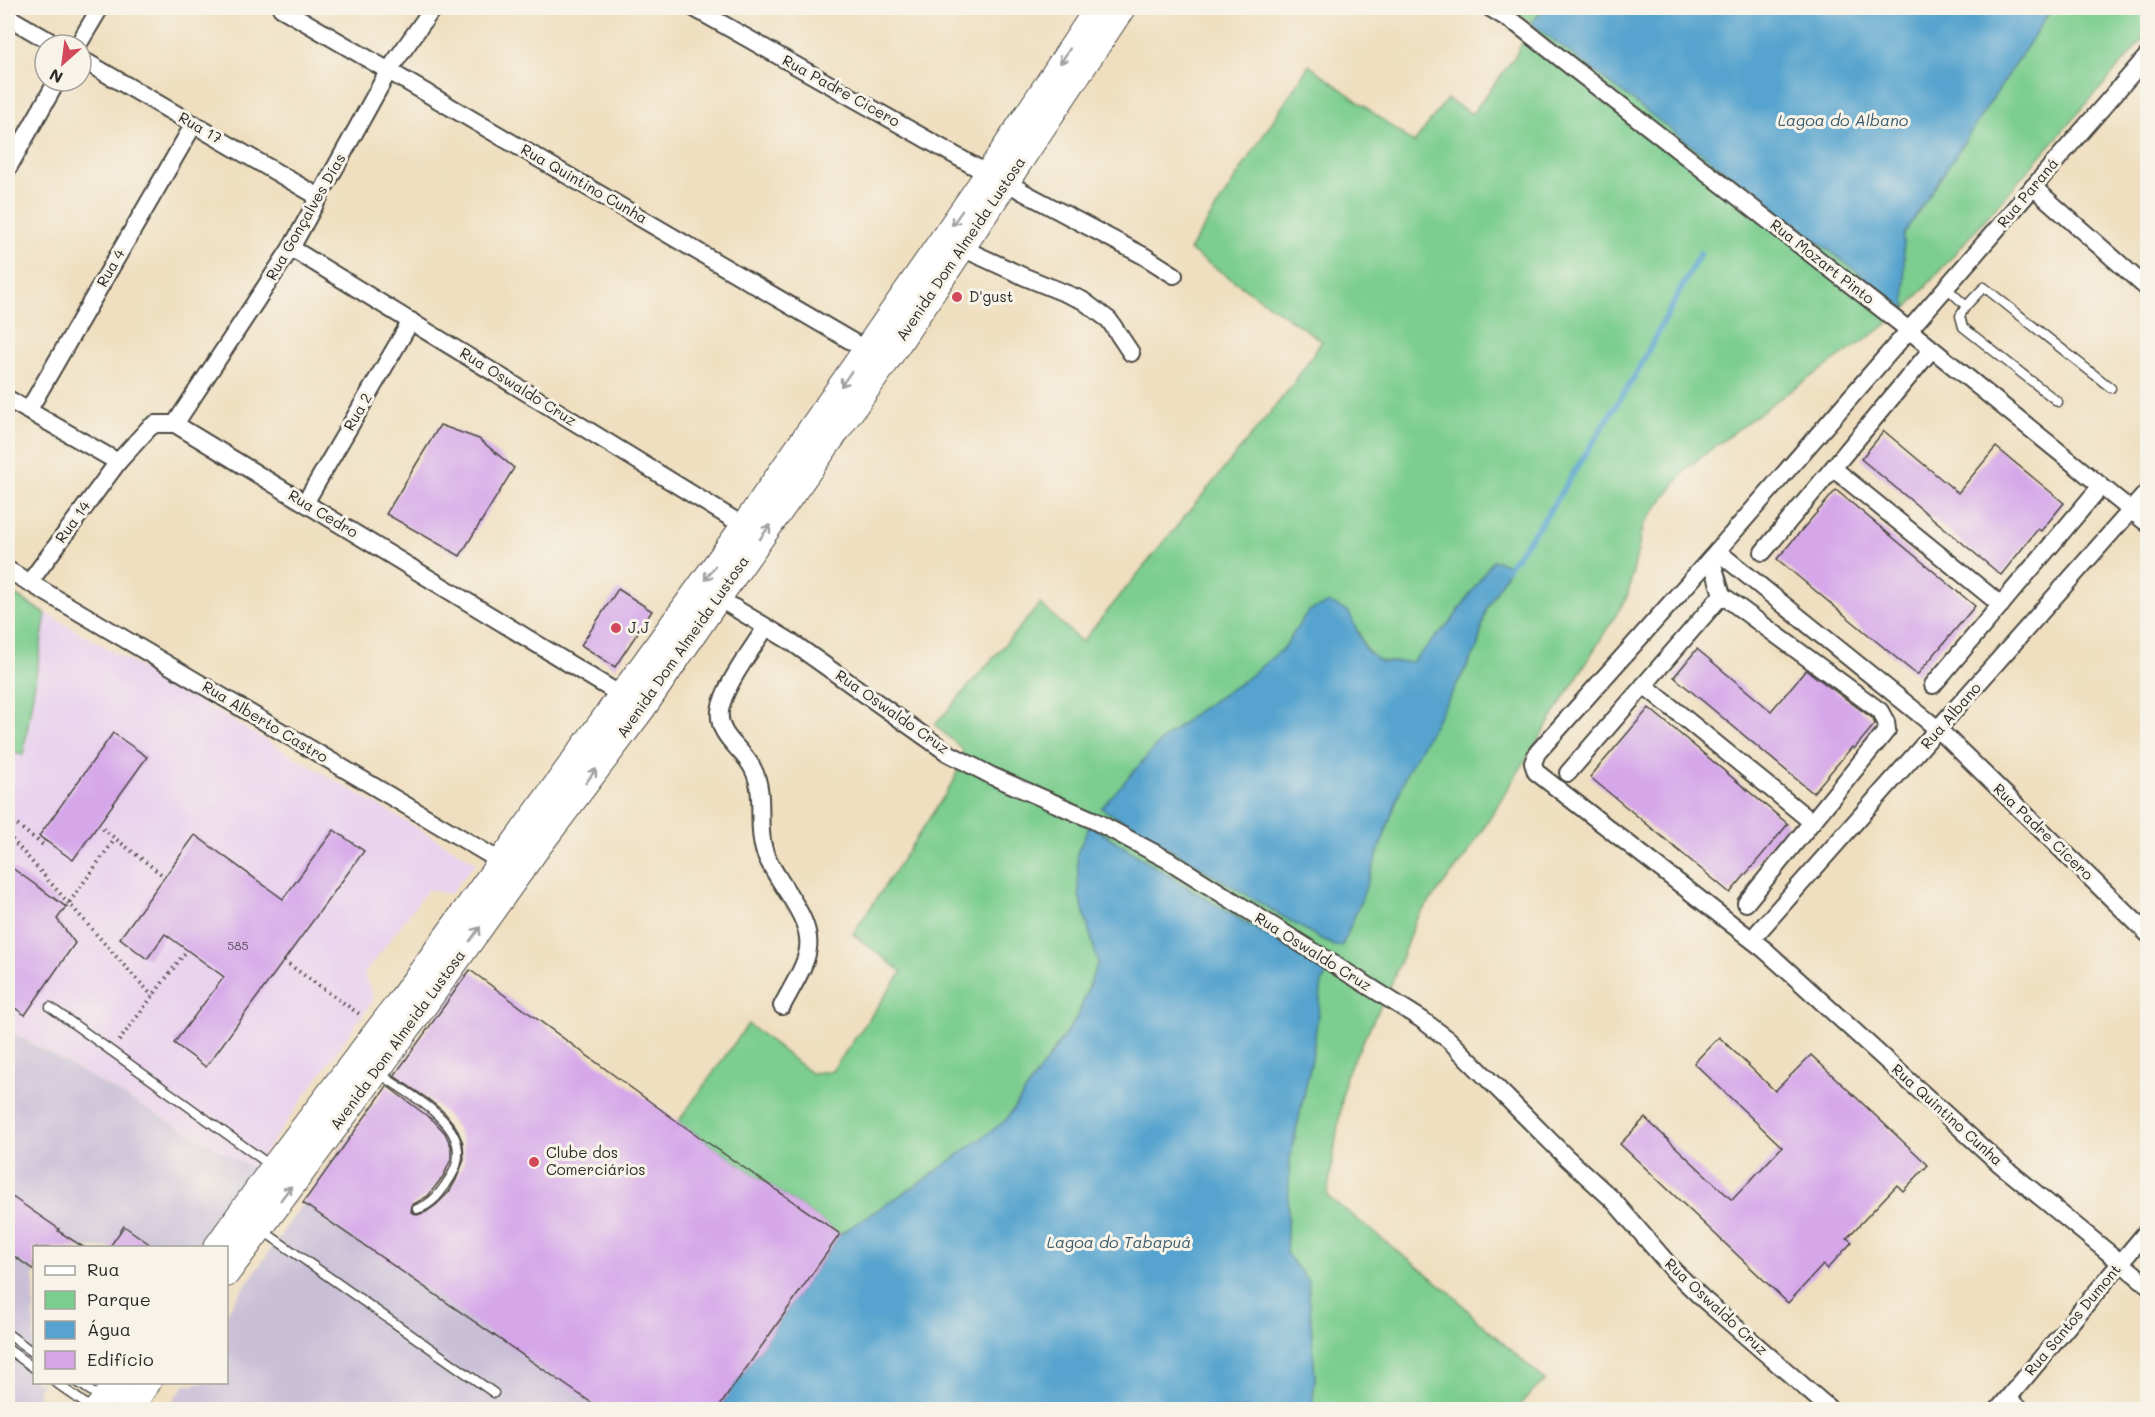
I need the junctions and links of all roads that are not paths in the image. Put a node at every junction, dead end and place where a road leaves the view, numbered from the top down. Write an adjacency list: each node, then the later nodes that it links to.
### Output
1 (100, 8): 10 (street)
2 (281, 8): 13 (street, Rua Quintino Cunha)
3 (433, 8): 13 (street, Rua Gonçalves Días)
4 (694, 8): 17 (street, Rua Padre Cícero)
5 (1098, 8): 17 (main road, Avenida Dom Almeida Lustosa, one-way to 17)
6 (1122, 8): 17 (main road, Avenida Dom Almeida Lustosa)
7 (1490, 8): 27 (street, Rua Mozart Pinto)
8 (8, 17): 9 (street)
9 (36, 33)
10 (85, 33)
11 (2148, 55): 18 (street, Rua Paraná)
12 (93, 66): 15 (street, Rua 17)
13 (389, 70): 19 (street, Rua Gonçalves Días); 30 (street, Rua Quintino Cunha)
14 (50, 93): 16 (street)
15 (194, 124): 19 (street, Rua 17); 34 (street, Rua 4)
16 (8, 168)
17 (997, 177): 21 (main road, Avenida Dom Almeida Lustosa); 22 (street, Rua Padre Cícero); 30 (main road, Avenida Dom Almeida Lustosa, one-way to 30)
18 (2033, 187): 23 (street, Rua Paraná); 24 (street)
19 (319, 197): 20 (street, Rua Gonçalves Días)
20 (291, 248): 26 (street, Rua Oswaldo Cruz); 35 (street, Rua Gonçalves Días)
21 (962, 248): 29 (street); 30 (main road, Avenida Dom Almeida Lustosa)
22 (1173, 275)
23 (1947, 288): 25 (lane); 27 (street, Rua Paraná)
24 (2148, 290)
25 (1966, 306): 31 (lane); 33 (lane)
26 (411, 321): 40 (street, Rua 2); 43 (street, Rua Oswaldo Cruz)
27 (1910, 331): 28 (street, Rua Mozart Pinto); 45 (street, Rua Paraná)
28 (1932, 350): 37 (street); 38 (street, Rua Mozart Pinto)
29 (1131, 353)
30 (876, 356): 43 (main road, Avenida Dom Almeida Lustosa, one-way to 43); 49 (main road, Avenida Dom Almeida Lustosa, one-way to 30)
31 (2111, 388)
32 (8, 399): 34 (street)
33 (2058, 402)
34 (28, 411): 36 (street)
35 (175, 424): 36 (street); 40 (street, Rua Cedro)
36 (118, 462): 47 (street, Rua 14)
37 (1834, 469): 44 (street); 50 (street)
38 (2101, 486): 41 (street, Rua Mozart Pinto); 50 (street)
39 (2148, 491): 41 (street, Rua Albano)
40 (305, 503): 54 (street, Rua Cedro)
41 (2131, 511): 42 (street, Rua Mozart Pinto); 55 (street, Rua Albano)
42 (2148, 524)
43 (744, 526): 54 (main road, Avenida Dom Almeida Lustosa, one-way to 54)
44 (1763, 552)
45 (1714, 555): 48 (street); 55 (street, Rua Padre Cícero); 61 (street, Rua Quintino Cunha)
46 (8, 570): 47 (street, Rua Alberto Castro)
47 (29, 583): 58 (street, Rua Alberto Castro)
48 (1722, 595): 52 (street); 57 (street)
49 (718, 598): 51 (street, Rua Oswaldo Cruz); 54 (main road, Avenida Dom Almeida Lustosa)
50 (2001, 604): 53 (street)
51 (766, 627): 62 (street); 84 (street, Rua Oswaldo Cruz)
52 (1644, 685): 56 (street); 57 (street)
53 (1933, 685)
54 (632, 702): 58 (main road, Avenida Dom Almeida Lustosa); 64 (main road, Avenida Dom Almeida Lustosa, one-way to 54)
55 (1939, 730): 60 (street, Rua Padre Cícero); 61 (street, Rua Albano)
56 (1568, 773)
57 (1812, 822): 59 (street)
58 (500, 861): 65 (main road, Avenida Dom Almeida Lustosa)
59 (1746, 903)
60 (2148, 934)
61 (1752, 939): 70 (street, Rua Quintino Cunha)
62 (782, 1006)
63 (50, 1007): 65 (lane)
64 (376, 1071): 66 (lane); 67 (main road, Avenida Dom Almeida Lustosa, one-way to 64)
65 (273, 1167): 67 (main road, Avenida Dom Almeida Lustosa)
66 (417, 1209)
67 (249, 1221): 69 (main road, Avenida Dom Almeida Lustosa); 71 (main road, Avenida Dom Almeida Lustosa); 80 (lane)
68 (2148, 1230): 70 (street, Rua Santos Dumont)
69 (218, 1246)
70 (2121, 1262): 72 (street, Rua Quintino Cunha); 81 (street, Rua Santos Dumont)
71 (228, 1269)
72 (2148, 1285)
73 (8, 1335): 75 (lane)
74 (8, 1349): 76 (lane)
75 (33, 1352)
76 (33, 1367)
77 (58, 1384): 82 (lane)
78 (78, 1384): 82 (lane)
79 (147, 1384): 83 (main road)
80 (494, 1393)
81 (2010, 1395): 85 (street, Rua Santos Dumont); 86 (lane)
82 (103, 1401)
83 (128, 1410)
84 (1831, 1410)
85 (1998, 1410)
86 (2028, 1410)

